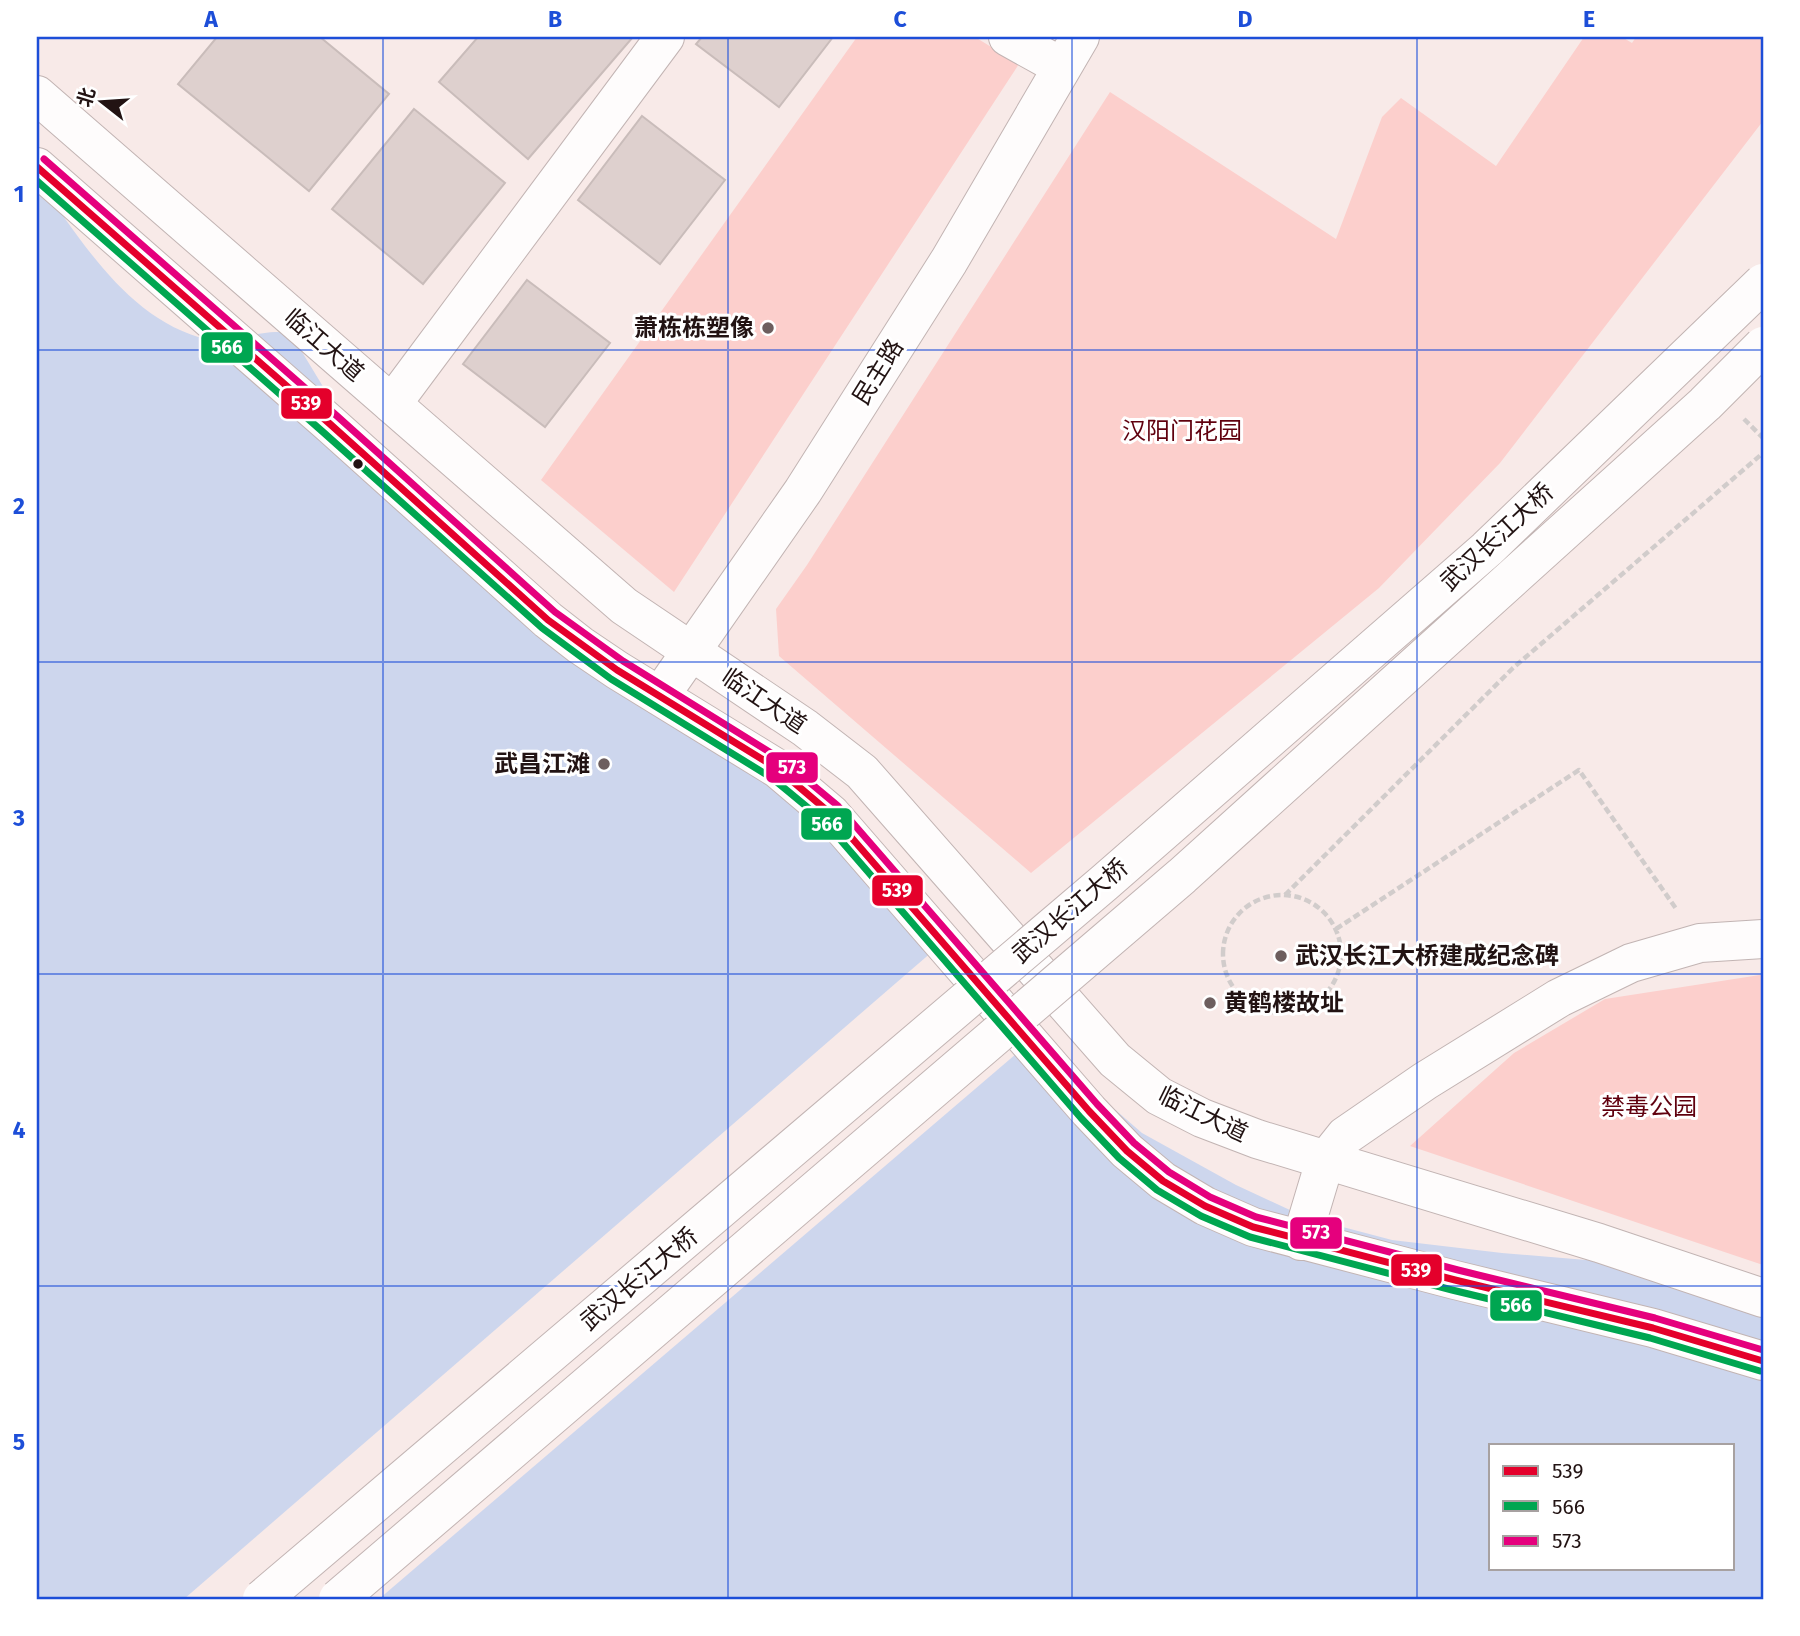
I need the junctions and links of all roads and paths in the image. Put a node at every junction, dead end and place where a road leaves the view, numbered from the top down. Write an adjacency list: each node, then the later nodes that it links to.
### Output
1 (665, 37): 8 (main road)
2 (1008, 37): 3 (main road)
3 (1071, 52): 10 (main road, 民主路)
4 (37, 95): 8 (main road, 临江大道)
5 (37, 167): 11 (main road, 临江大道)
6 (1763, 283): 20 (main road, 武汉长江大桥, bridge)
7 (1763, 346): 21 (main road, 武汉长江大桥, bridge)
8 (392, 404): 10 (main road, 临江大道)
9 (1763, 453): 12 (path)
10 (690, 652): 11 (main road, 民主路); 16 (main road, 临江大道)
11 (660, 696): 17 (main road, 临江大道)
12 (1285, 895): 13 (path); 13 (path)
13 (1336, 929): 15 (path)
14 (1763, 939): 15 (main road)
15 (1700, 943): 16 (main road)
16 (1325, 1161): 17 (main road); 18 (main road, 临江大道)
17 (1301, 1241): 19 (main road, 临江大道)
18 (1763, 1298)
19 (1763, 1361)
20 (262, 1599)
21 (338, 1599)

